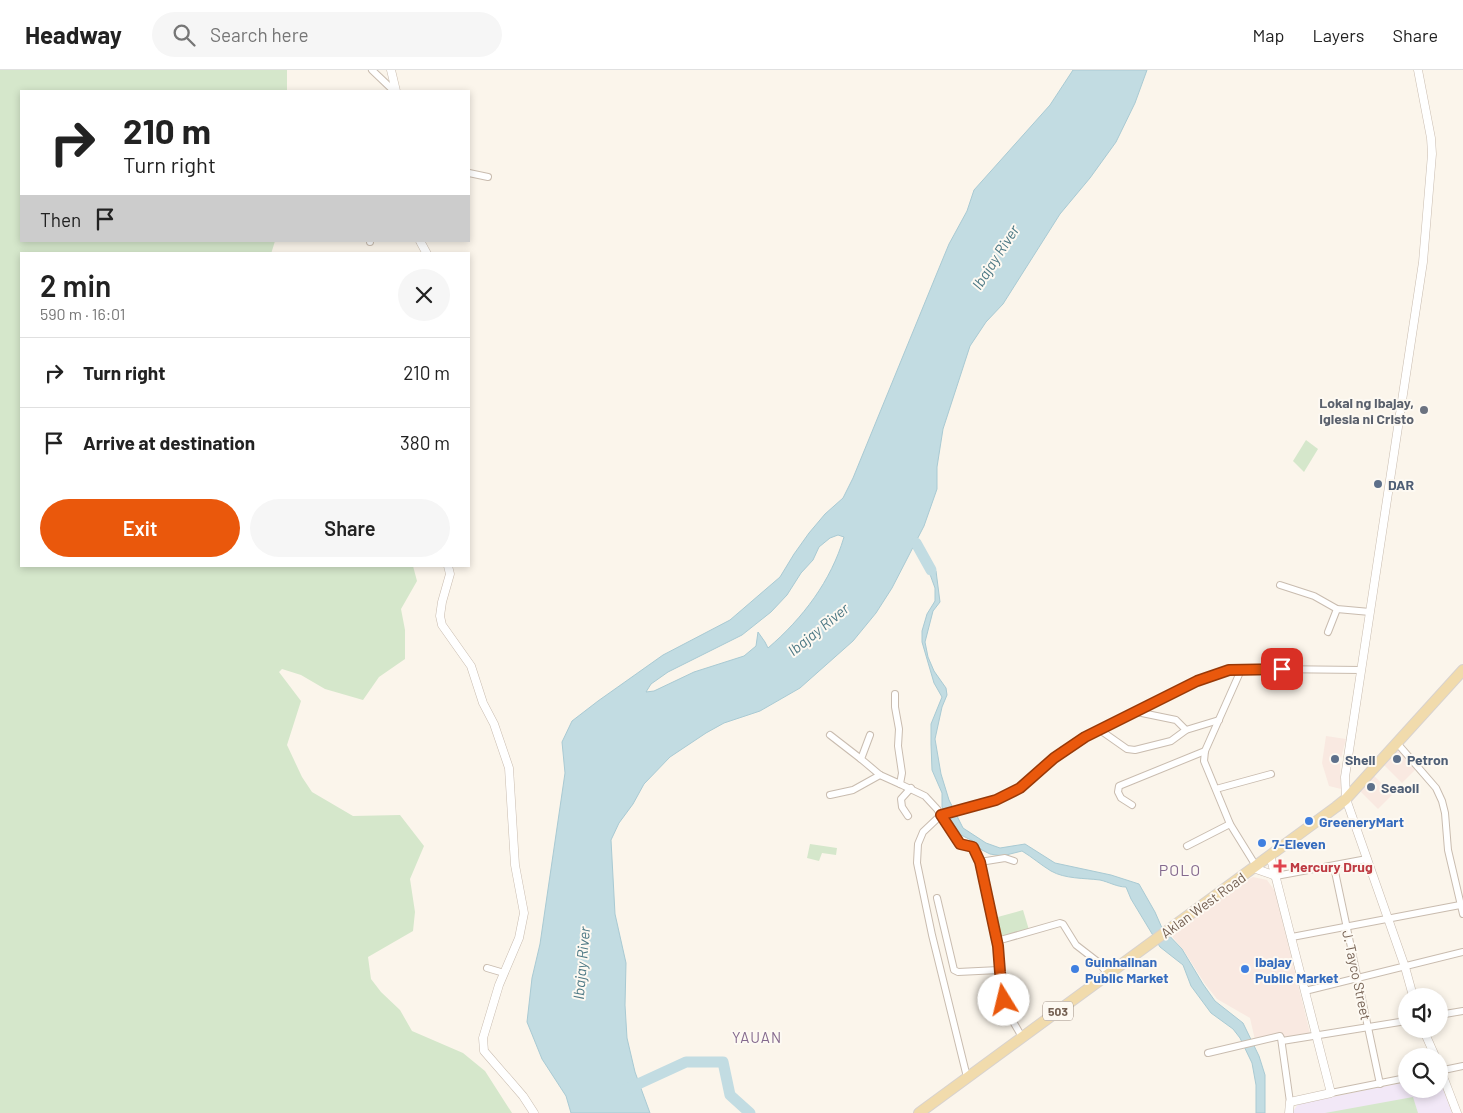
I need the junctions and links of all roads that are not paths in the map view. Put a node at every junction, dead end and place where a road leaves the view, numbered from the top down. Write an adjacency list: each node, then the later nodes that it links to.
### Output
1 (372, 70): 4 (street)
2 (391, 70): 5 (street)
3 (1418, 70): 11 (street)
4 (394, 90)
5 (395, 90)
6 (470, 173): 7 (street)
7 (488, 177)
8 (448, 567): 56 (street)
9 (1280, 585): 10 (street)
10 (1337, 609): 11 (street); 12 (street)
11 (1370, 612): 14 (street)
12 (1328, 632)
13 (1241, 670): 14 (street); 17 (street); 18 (street)
14 (1361, 670): 32 (street)
15 (1463, 670): 23 (main road, Aklan West Road / 503)
16 (895, 694): 28 (street)
17 (1136, 712): 19 (street); 20 (street)
18 (1219, 720): 20 (street); 24 (street)
19 (1100, 730): 20 (street); 34 (street)
20 (1186, 730)
21 (830, 734): 25 (street)
22 (870, 735): 25 (street)
23 (1397, 743): 32 (main road, Aklan West Road / 503); 46 (street)
24 (1205, 751): 30 (street); 33 (street)
25 (861, 759): 27 (street)
26 (1271, 774): 30 (street)
27 (880, 775): 28 (street); 31 (street)
28 (900, 784): 29 (street)
29 (910, 788): 34 (street); 35 (street)
30 (1216, 790): 36 (street)
31 (830, 795)
32 (1346, 798): 38 (main road, Aklan West Road / 503); 39 (street)
33 (1132, 805)
34 (941, 815): 41 (street); 71 (street)
35 (908, 816)
36 (1230, 824): 37 (street); 43 (street)
37 (1187, 846)
38 (1270, 855): 43 (main road, Aklan West Road / 503); 44 (street)
39 (1367, 859): 42 (street); 48 (street)
40 (1014, 861): 41 (street)
41 (980, 862): 51 (street)
42 (1334, 866): 44 (street); 49 (street, J. Tayco Street)
43 (1254, 867): 44 (street); 57 (main road, Aklan West Road / 503)
44 (1276, 876): 50 (street)
45 (937, 898): 55 (street)
46 (1460, 905): 47 (street); 48 (street)
47 (1463, 914)
48 (1388, 919): 49 (street); 53 (street)
49 (1347, 927): 50 (street); 58 (street, J. Tayco Street)
50 (1292, 937): 60 (street)
51 (997, 941): 55 (street); 57 (street)
52 (1463, 952): 53 (street)
53 (1405, 967): 58 (street); 59 (street)
54 (487, 968): 56 (street)
55 (1000, 970): 66 (street)
56 (504, 973): 77 (street)
57 (1108, 974): 66 (main road, Aklan West Road / 503)
58 (1357, 978): 60 (street); 64 (street, J. Tayco Street)
59 (1410, 988)
60 (1305, 991): 65 (street)
61 (1463, 1011): 62 (street)
62 (1448, 1014)
63 (1398, 1022): 64 (street)
64 (1368, 1027): 65 (street); 73 (street, J. Tayco Street)
65 (1316, 1036): 67 (street); 75 (street)
66 (1022, 1037): 71 (main road, Aklan West Road / 503)
67 (1282, 1041): 68 (street); 76 (street)
68 (1208, 1053)
69 (1463, 1066): 70 (street)
70 (1448, 1068)
71 (967, 1078): 78 (main road, Aklan West Road / 503)
72 (1398, 1080): 73 (street)
73 (1380, 1084): 75 (street)
74 (1448, 1090): 80 (street)
75 (1331, 1094): 76 (street)
76 (1290, 1102): 79 (street)
77 (534, 1113)
78 (919, 1113)
79 (1289, 1113)
80 (1457, 1113)

